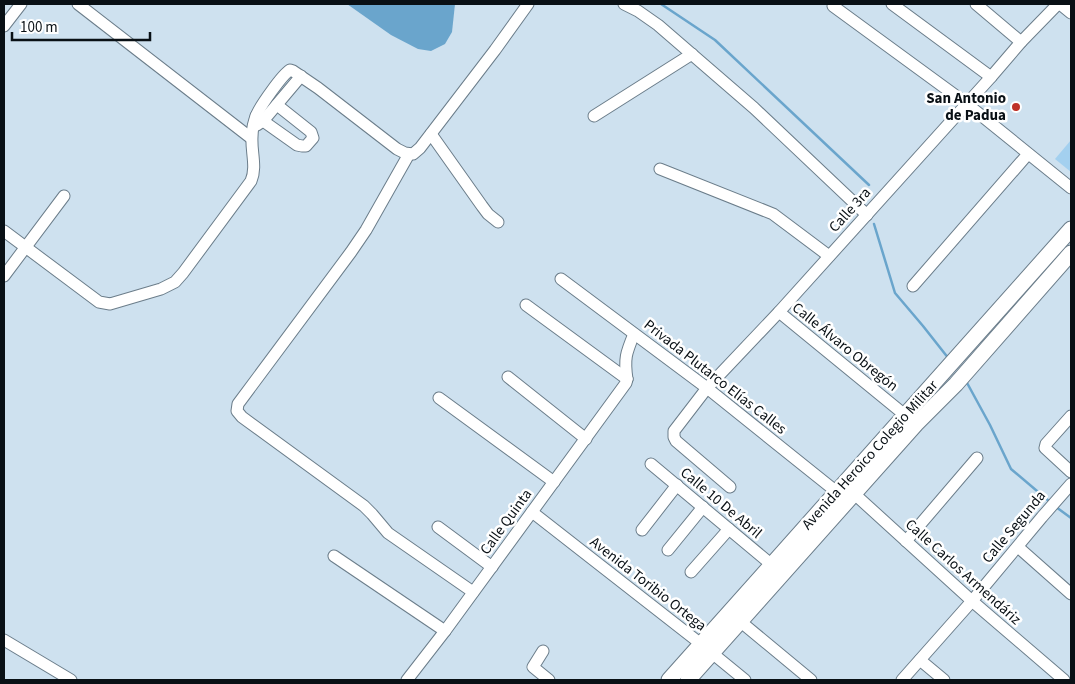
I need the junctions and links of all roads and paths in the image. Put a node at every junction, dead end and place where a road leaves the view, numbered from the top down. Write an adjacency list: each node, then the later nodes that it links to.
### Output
1 (21, 4): 10 (street)
2 (78, 4): 17 (street)
3 (528, 4): 18 (street)
4 (624, 4): 12 (street)
5 (892, 4): 13 (street)
6 (976, 4): 11 (street)
7 (1059, 4): 9 (street); 11 (street, Calle 3ra)
8 (833, 6): 14 (street)
9 (1071, 13)
10 (4, 26)
11 (1021, 42): 13 (street, Calle 3ra)
12 (692, 54): 16 (street); 24 (street)
13 (991, 77): 14 (street, Calle 3ra)
14 (967, 104): 20 (street); 24 (street, Calle 3ra)
15 (271, 106): 17 (street); 17 (street); 19 (street)
16 (594, 116)
17 (256, 126): 28 (street)
18 (431, 134): 19 (street); 25 (street)
19 (409, 154): 66 (street)
20 (1028, 154): 22 (street); 33 (street)
21 (660, 170): 29 (street)
22 (1071, 188)
23 (64, 196): 28 (street)
24 (867, 215): 29 (street, Calle 3ra)
25 (498, 222)
26 (1071, 228): 36 (main road, Avenida Heroico Colegio Militar)
27 (4, 231): 28 (street)
28 (26, 247): 31 (street)
29 (829, 256): 35 (street, Calle 3ra)
30 (1070, 258): 38 (main road, Avenida Heroico Colegio Militar)
31 (4, 276)
32 (561, 279): 37 (street, Privada Plutarco Elías Calles)
33 (913, 286)
34 (526, 305): 40 (street)
35 (779, 312): 41 (street, Calle 3ra); 44 (street, Calle Álvaro Obregón)
36 (989, 321): 38 (main road); 44 (main road, Avenida Heroico Colegio Militar)
37 (634, 334): 40 (street); 41 (street, Privada Plutarco Elías Calles)
38 (1001, 334): 44 (main road, Avenida Heroico Colegio Militar)
39 (508, 376): 45 (street)
40 (627, 380): 45 (street, Calle Quinta)
41 (708, 388): 52 (street, Calle 3ra); 53 (street, Privada Plutarco Elías Calles)
42 (440, 398): 49 (street)
43 (1071, 416): 48 (street)
44 (911, 419): 53 (main road, Avenida Heroico Colegio Militar)
45 (586, 439): 49 (street, Calle Quinta)
46 (978, 458): 59 (street)
47 (651, 464): 51 (street, Calle 10 De Abril)
48 (1071, 472)
49 (554, 482): 55 (street, Calle Quinta)
50 (1071, 484): 60 (street, Calle Segunda)
51 (677, 485): 54 (street, Calle 10 De Abril); 58 (street)
52 (730, 487)
53 (846, 493): 59 (street, Calle Carlos Armendáriz); 63 (main road, Avenida Heroico Colegio Militar); 69 (main road, Avenida Heroico Colegio Militar)
54 (703, 507): 57 (street, Calle 10 De Abril); 61 (street)
55 (532, 512): 64 (street, Calle Quinta); 72 (street, Avenida Toribio Ortega)
56 (438, 527): 64 (street)
57 (729, 529): 63 (street, Calle 10 De Abril); 65 (street)
58 (642, 530)
59 (906, 540): 68 (street, Calle Carlos Armendáriz)
60 (1018, 547): 67 (street); 68 (street, Calle Segunda)
61 (668, 550)
62 (334, 556): 70 (street)
63 (772, 565): 72 (main road, Avenida Heroico Colegio Militar)
64 (492, 567): 66 (street, Calle Quinta)
65 (691, 572)
66 (473, 592): 70 (street, Calle Quinta)
67 (1071, 594)
68 (972, 601): 74 (street, Calle Segunda); 84 (street, Calle Carlos Armendáriz)
69 (740, 622): 72 (main road, Avenida Heroico Colegio Militar); 81 (street)
70 (445, 631): 75 (street, Calle Quinta)
71 (4, 640): 76 (street)
72 (706, 649): 78 (main road, Avenida Heroico Colegio Militar); 79 (main road, Avenida Heroico Colegio Militar); 80 (street, Avenida Toribio Ortega)
73 (543, 651): 77 (street)
74 (920, 660): 82 (street, Calle Segunda); 83 (street)
75 (414, 678)
76 (72, 680)
77 (549, 680)
78 (669, 680)
79 (688, 680)
80 (744, 680)
81 (811, 680)
82 (902, 680)
83 (944, 680)
84 (1064, 680)

